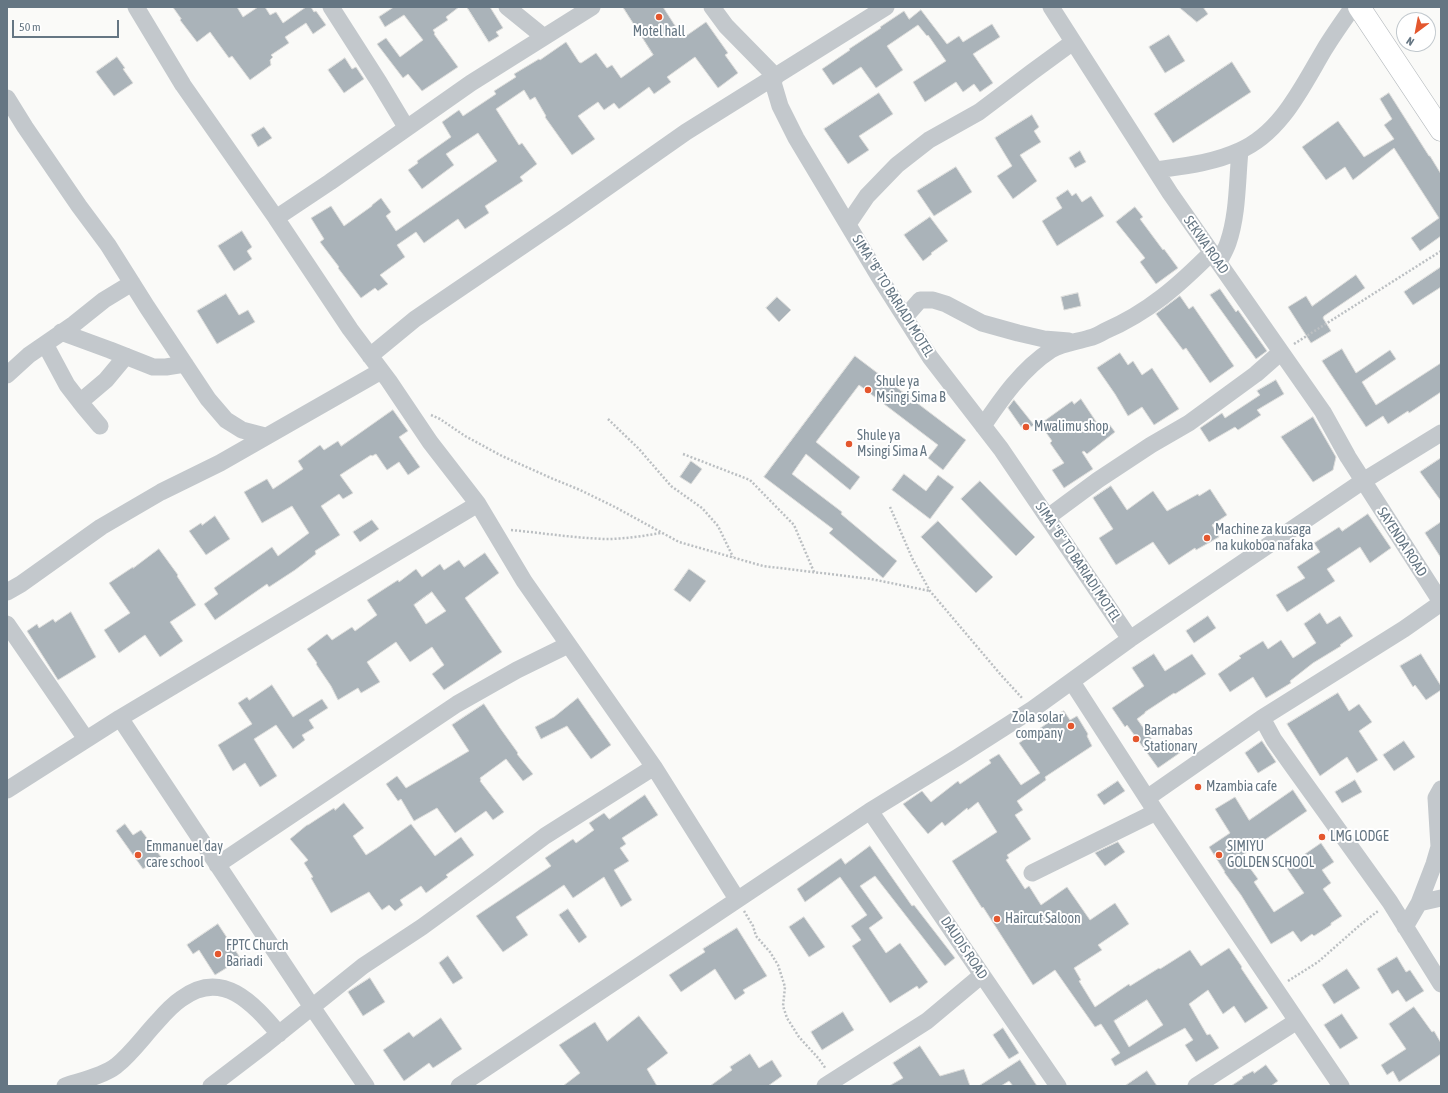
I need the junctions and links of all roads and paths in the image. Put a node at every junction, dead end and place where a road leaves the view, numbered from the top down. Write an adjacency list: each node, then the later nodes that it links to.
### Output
1 (136, 7): 17 (street)
2 (331, 7): 13 (street)
3 (506, 7): 9 (street)
4 (592, 7): 9 (street)
5 (712, 7): 11 (street)
6 (886, 7): 11 (street)
7 (1361, 8): 14 (main road); 15 (street)
8 (1057, 11): 10 (street, SEKWA ROAD)
9 (544, 37): 13 (street)
10 (1073, 42): 16 (street, SEKWA ROAD); 18 (street)
11 (774, 78): 18 (street, SIMA "B" TO BARIADI MOTEL); 28 (street)
12 (7, 98): 21 (street)
13 (406, 127): 17 (street)
14 (1441, 130)
15 (1240, 151): 16 (street); 20 (street)
16 (1156, 170): 20 (street, SEKWA ROAD)
17 (276, 218): 28 (street)
18 (848, 224): 22 (street, SIMA "B" TO BARIADI MOTEL)
19 (1441, 251): 26 (path)
20 (1215, 257): 24 (street); 26 (street, SEKWA ROAD)
21 (132, 282): 23 (street); 29 (street)
22 (904, 317): 24 (street); 36 (street, SIMA "B" TO BARIADI MOTEL)
23 (61, 332): 25 (street); 27 (street)
24 (1071, 342): 36 (street)
25 (45, 344): 31 (street); 32 (street)
26 (1281, 352): 40 (street, SEKWA ROAD); 43 (street)
27 (126, 356): 29 (street); 32 (street)
28 (370, 356): 30 (street)
29 (185, 364): 38 (street)
30 (381, 371): 33 (street); 38 (street)
31 (7, 375)
32 (80, 402): 35 (street)
33 (405, 404): 41 (street); 45 (path)
34 (608, 419): 46 (path)
35 (100, 426)
36 (983, 426): 43 (street, SIMA "B" TO BARIADI MOTEL)
37 (1441, 433): 40 (street)
38 (265, 436): 49 (street)
39 (683, 454): 47 (path)
40 (1363, 481): 50 (street, SAYENDA ROAD); 52 (street)
41 (478, 504): 44 (street); 56 (street)
42 (890, 507): 48 (path)
43 (1048, 517): 52 (street, SIMA "B" TO BARIADI MOTEL)
44 (493, 529): 45 (path); 53 (street)
45 (661, 533): 46 (path)
46 (733, 557): 47 (path)
47 (814, 572): 48 (path)
48 (930, 591): 55 (path)
49 (7, 592)
50 (1441, 602): 57 (street)
51 (7, 624): 58 (street)
52 (1130, 639): 54 (street)
53 (568, 645): 59 (street); 64 (street)
54 (1072, 682): 55 (street); 62 (street)
55 (1032, 709): 63 (street)
56 (120, 718): 58 (street); 64 (street)
57 (1262, 718): 62 (street); 68 (street)
58 (86, 739): 61 (street)
59 (654, 767): 67 (street); 74 (street)
60 (1441, 789): 69 (street)
61 (7, 790)
62 (1151, 805): 65 (street); 73 (street)
63 (870, 811): 67 (street); 71 (street, DAUDIS ROAD)
64 (218, 865): 74 (street)
65 (1032, 873)
66 (1441, 898): 69 (street)
67 (737, 899): 77 (path); 81 (street)
68 (1390, 902): 70 (street); 73 (path)
69 (1419, 903): 70 (street)
70 (1405, 927): 72 (street)
71 (982, 975): 77 (street); 82 (street, DAUDIS ROAD)
72 (1441, 984)
73 (1276, 989): 75 (street)
74 (312, 1007): 76 (street); 80 (street)
75 (1297, 1021): 83 (street); 84 (street)
76 (279, 1034): 78 (street); 79 (street)
77 (829, 1083)
78 (65, 1086)
79 (211, 1086)
80 (366, 1086)
81 (459, 1086)
82 (1058, 1086)
83 (1196, 1086)
84 (1341, 1086)

